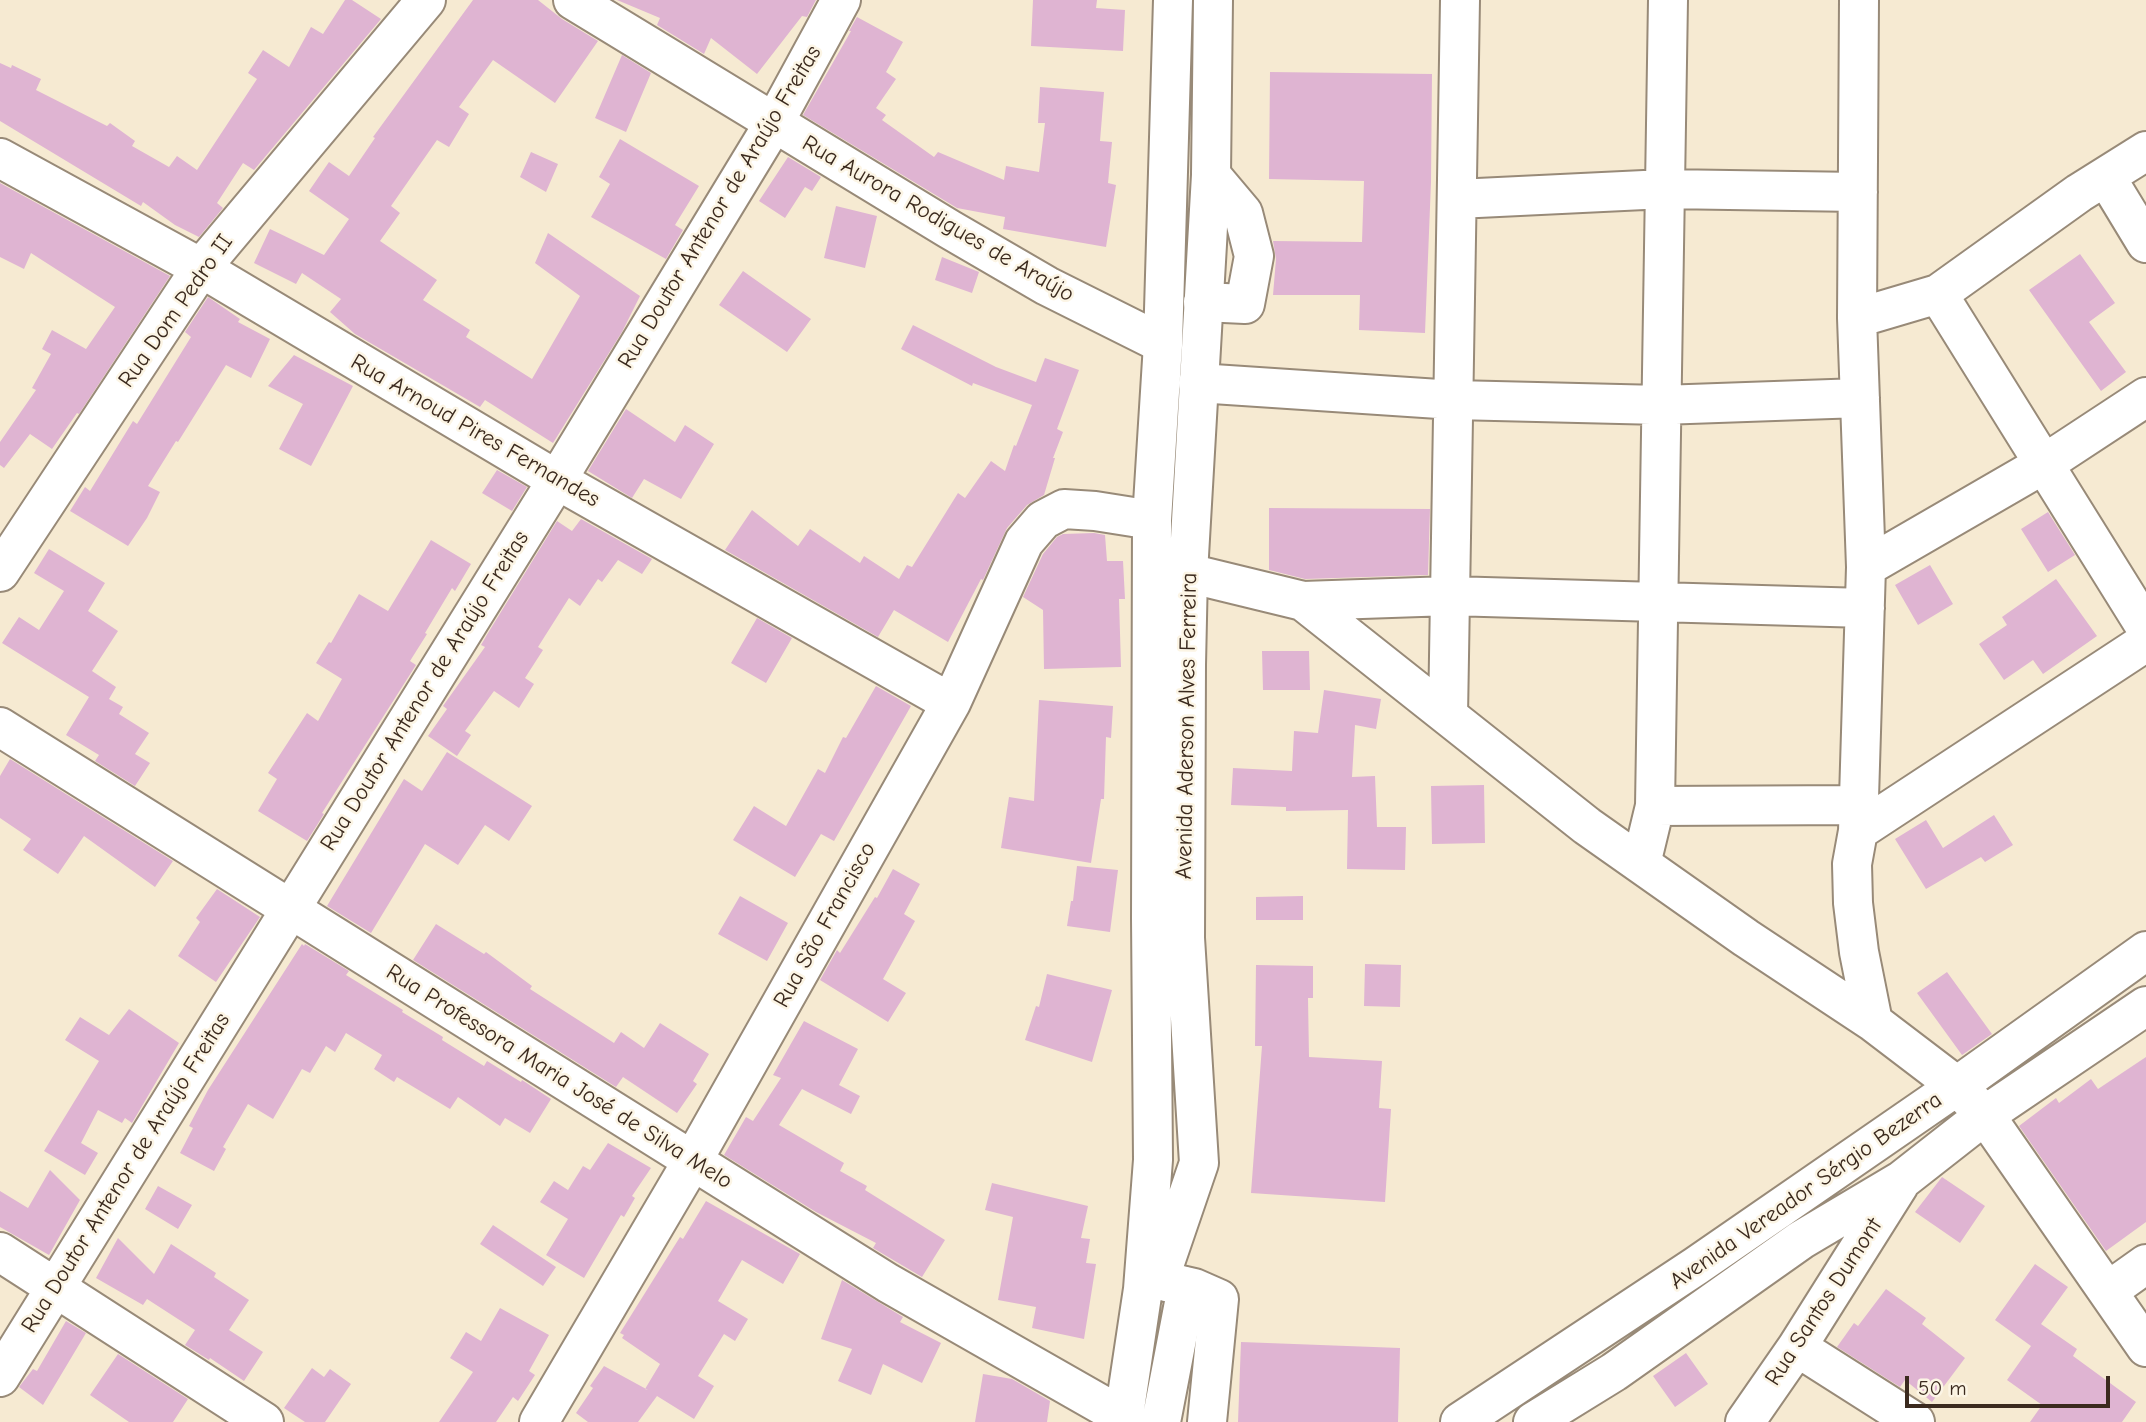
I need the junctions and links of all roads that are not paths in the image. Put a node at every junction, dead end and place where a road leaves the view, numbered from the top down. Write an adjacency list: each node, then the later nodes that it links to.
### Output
1 (426, 0): 17 (street, Rua Dom Pedro II)
2 (573, 0): 9 (street, Rua Aurora Rodigues de Araújo)
3 (841, 0): 9 (street, Rua Doutor Antenor de Araújo Freitas)
4 (1172, 0): 20 (street, Avenida Aderson Alves Ferreira)
5 (1213, 0): 21 (street, Avenida Aderson Alves Ferreira)
6 (1460, 0): 15 (street)
7 (1668, 0): 13 (street)
8 (1859, 0): 14 (street)
9 (774, 123): 20 (street, Rua Aurora Rodigues de Araújo); 27 (street, Rua Doutor Antenor de Araújo Freitas)
10 (2146, 151): 12 (street)
11 (0, 158): 17 (street, Rua Arnoud Pires Fernandes)
12 (2106, 177): 16 (street); 18 (street)
13 (1665, 189): 14 (street); 15 (street); 25 (street)
14 (1858, 192): 19 (street)
15 (1457, 199): 24 (street)
16 (2146, 243)
17 (201, 268): 27 (street, Rua Arnoud Pires Fernandes); 30 (street, Rua Dom Pedro II)
18 (1938, 294): 19 (street); 26 (street)
19 (1857, 318): 23 (street)
20 (1163, 344): 28 (street, Avenida Aderson Alves Ferreira)
21 (1198, 383): 24 (street); 31 (street, Avenida Aderson Alves Ferreira)
22 (2146, 397): 26 (street)
23 (1860, 398): 25 (street); 29 (street)
24 (1454, 400): 25 (street); 32 (street)
25 (1661, 405): 34 (street)
26 (2044, 464): 29 (street); 36 (street)
27 (556, 480): 38 (street, Rua Arnoud Pires Fernandes); 44 (street, Rua Doutor Antenor de Araújo Freitas)
28 (1152, 520): 38 (street, Rua São Francisco); 45 (street, Avenida Aderson Alves Ferreira)
29 (1866, 568): 35 (street)
30 (0, 572)
31 (1188, 573): 33 (street); 45 (street, Avenida Aderson Alves Ferreira)
32 (1450, 596): 33 (street); 34 (street); 39 (street)
33 (1303, 601): 39 (street)
34 (1658, 603): 35 (street); 41 (street)
35 (1865, 608): 42 (street)
36 (2146, 628)
37 (2146, 642): 42 (street)
38 (951, 703): 51 (street, Rua São Francisco)
39 (1448, 716): 43 (street)
40 (0, 727): 44 (street, Rua Professora Maria José de Silva Melo)
41 (1655, 806): 42 (street); 43 (street)
42 (1858, 818): 48 (street)
43 (1641, 864): 48 (street)
44 (290, 908): 51 (street, Rua Professora Maria José de Silva Melo); 56 (street, Rua Doutor Antenor de Araújo Freitas)
45 (1168, 938): 55 (street, Avenida Aderson Alves Ferreira); 61 (street, Avenida Aderson Alves Ferreira)
46 (2146, 951): 49 (street, Avenida Vereador Sérgio Bezerra)
47 (2146, 1006): 50 (street, Avenida Vereador Sérgio Bezerra)
48 (1873, 1022): 49 (street)
49 (1957, 1086): 50 (street); 66 (street, Avenida Vereador Sérgio Bezerra)
50 (1985, 1115): 52 (street, Avenida Vereador Sérgio Bezerra); 57 (street)
51 (693, 1160): 61 (street, Rua Professora Maria José de Silva Melo); 63 (street, Rua São Francisco)
52 (1902, 1180): 59 (street, Rua Santos Dumont); 67 (street, Avenida Vereador Sérgio Bezerra)
53 (0, 1252): 56 (street)
54 (2146, 1264): 57 (street)
55 (1159, 1280): 64 (street); 65 (street)
56 (55, 1288): 60 (street, Rua Doutor Antenor de Araújo Freitas); 62 (street)
57 (2108, 1290): 58 (street)
58 (2146, 1346)
59 (1797, 1347): 68 (street, Rua Santos Dumont); 69 (street)
60 (0, 1377)
61 (1123, 1420)
62 (264, 1422)
63 (539, 1422)
64 (1161, 1422)
65 (1207, 1422)
66 (1461, 1422)
67 (1533, 1422)
68 (1745, 1422)
69 (1915, 1422)

